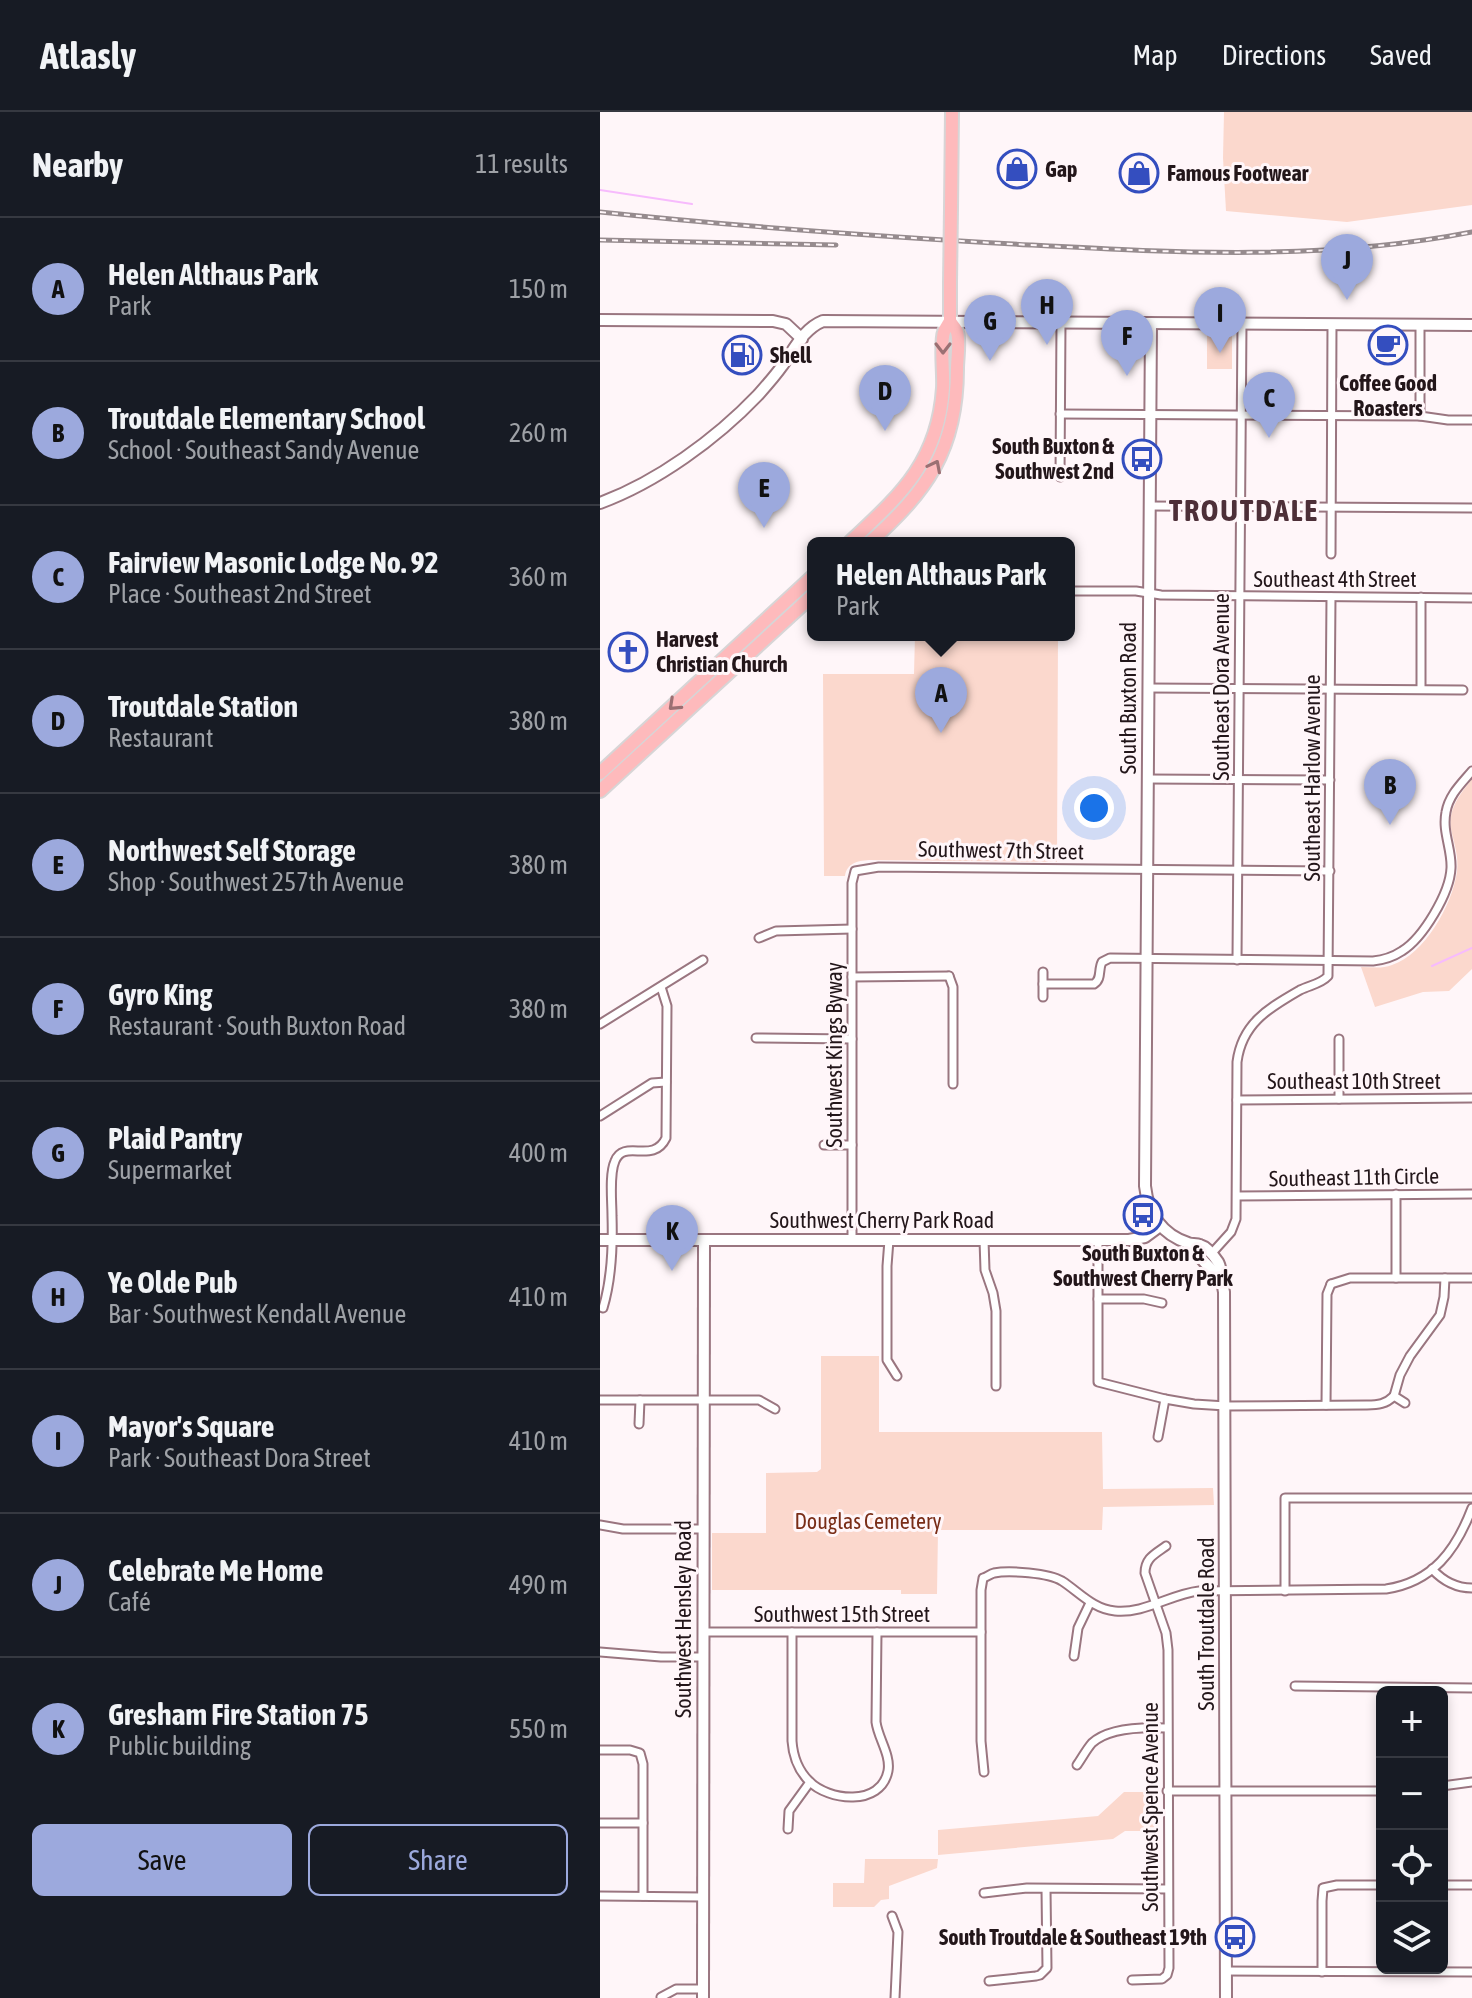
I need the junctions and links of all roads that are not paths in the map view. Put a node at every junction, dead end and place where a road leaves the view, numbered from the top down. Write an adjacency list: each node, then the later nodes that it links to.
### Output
1 (952, 112): 3 (main road, bridge)
2 (600, 320): 10 (street)
3 (950, 321): 4 (street); 10 (street); 23 (main road, one-way to 23); 24 (main road, one-way to 3)
4 (1061, 322): 5 (street); 11 (street)
5 (1151, 323): 6 (street); 12 (street, South Buxton Road)
6 (1242, 323): 7 (street); 13 (street, Southeast Dora Avenue)
7 (1332, 324): 8 (street); 14 (street)
8 (1420, 325): 9 (street); 15 (street)
9 (1472, 325)
10 (802, 339): 18 (street)
11 (1060, 414): 12 (street); 17 (street)
12 (1150, 415): 13 (street); 19 (street, South Buxton Road)
13 (1241, 415): 14 (street); 20 (street, Southeast Dora Avenue)
14 (1332, 416): 15 (street); 21 (street)
15 (1420, 416): 16 (street)
16 (1472, 420)
17 (1060, 477)
18 (600, 503)
19 (1150, 506): 20 (street); 28 (street, South Buxton Road)
20 (1241, 506): 21 (street); 29 (street, Southeast Dora Avenue)
21 (1331, 507): 22 (street); 25 (street)
22 (1472, 508)
23 (855, 537)
24 (875, 537)
25 (1331, 554)
26 (807, 582): 40 (main road, one-way to 40)
27 (1075, 591): 28 (street, Southeast 4th Street)
28 (1149, 593): 29 (street, Southeast 4th Street); 34 (street, South Buxton Road)
29 (1240, 596): 30 (street, Southeast 4th Street); 35 (street, Southeast Dora Avenue)
30 (1331, 597): 31 (street, Southeast 4th Street); 36 (street, Southeast Harlow Avenue)
31 (1421, 597): 32 (street, Southeast 4th Street); 37 (street)
32 (1472, 598)
33 (807, 601): 44 (main road)
34 (1148, 688): 35 (street); 41 (street, South Buxton Road)
35 (1239, 688): 36 (street); 42 (street, Southeast Dora Avenue)
36 (1330, 689): 37 (street); 43 (street, Southeast Harlow Avenue)
37 (1421, 689): 38 (street)
38 (1463, 690)
39 (1472, 771): 54 (street)
40 (600, 773)
41 (1148, 779): 42 (street); 45 (street, South Buxton Road)
42 (1239, 779): 43 (street); 46 (street, Southeast Dora Avenue)
43 (1330, 780): 48 (street, Southeast Harlow Avenue)
44 (600, 791)
45 (1147, 870): 46 (street, Southwest 7th Street); 47 (street, Southwest 7th Street); 51 (street, South Buxton Road)
46 (1238, 870): 48 (street, Southwest 7th Street); 53 (street, Southeast Dora Avenue)
47 (855, 871): 49 (street, Southwest Kings Byway)
48 (1330, 871): 54 (street, Southeast Harlow Avenue)
49 (852, 929): 50 (street); 58 (street, Southwest Kings Byway)
50 (759, 938)
51 (1146, 959): 53 (street); 59 (street); 79 (street, South Buxton Road)
52 (703, 960): 60 (street)
53 (1237, 960): 54 (street)
54 (1329, 960): 70 (street)
55 (954, 966): 57 (street)
56 (1043, 972): 59 (street)
57 (949, 976): 58 (street); 67 (street)
58 (852, 977): 64 (street, Southwest Kings Byway)
59 (1043, 984): 61 (street)
60 (661, 987): 62 (street); 66 (street)
61 (1043, 997)
62 (600, 1024)
63 (756, 1038): 64 (street)
64 (852, 1039): 73 (street, Southwest Kings Byway)
65 (1339, 1039): 69 (street)
66 (666, 1082): 71 (street); 75 (street)
67 (953, 1084)
68 (1472, 1098): 69 (street, Southeast 10th Street)
69 (1339, 1099): 70 (street, Southeast 10th Street)
70 (1237, 1100): 78 (street)
71 (600, 1116)
72 (824, 1145): 73 (street)
73 (852, 1145): 83 (street, Southwest Kings Byway)
74 (600, 1189): 75 (street)
75 (612, 1189): 81 (street)
76 (1396, 1194): 77 (street, Southeast 11th Circle); 78 (street, Southeast 11th Circle); 90 (street)
77 (1472, 1194)
78 (1237, 1196): 88 (street)
79 (1160, 1226): 86 (street, Southwest Cherry Park Road); 87 (street)
80 (600, 1240): 81 (street, Southwest Cherry Park Road)
81 (612, 1240): 82 (street, Southwest Cherry Park Road); 95 (street)
82 (704, 1240): 83 (street, Southwest Cherry Park Road); 102 (street, Southwest Hensley Road)
83 (852, 1240): 84 (street, Southwest Cherry Park Road)
84 (889, 1240): 85 (street, Southwest Cherry Park Road); 96 (street)
85 (984, 1240): 86 (street, Southwest Cherry Park Road); 97 (street)
86 (1098, 1240): 93 (street)
87 (1191, 1245): 88 (street); 89 (street)
88 (1212, 1253): 89 (street, South Troutdale Road)
89 (1220, 1276): 105 (street, South Troutdale Road)
90 (1396, 1278): 91 (street); 104 (street)
91 (1445, 1278): 92 (street); 98 (street)
92 (1472, 1278)
93 (1098, 1299): 94 (street); 99 (street)
94 (1162, 1303)
95 (603, 1308)
96 (897, 1376)
97 (996, 1386)
98 (1394, 1396): 103 (street); 104 (street)
99 (1165, 1399): 105 (street); 108 (street)
100 (600, 1400): 101 (street)
101 (640, 1400): 102 (street); 107 (street)
102 (704, 1400): 106 (street); 112 (street, Southwest Hensley Road)
103 (1405, 1403)
104 (1326, 1405): 105 (street)
105 (1226, 1406): 116 (street, South Troutdale Road)
106 (775, 1409)
107 (639, 1424)
108 (1158, 1437)
109 (1472, 1498): 117 (street)
110 (1472, 1508): 114 (street)
111 (600, 1525): 112 (street)
112 (704, 1529): 120 (street, Southwest Hensley Road)
113 (1166, 1546): 119 (street, Southwest Spence Avenue)
114 (1432, 1569): 115 (street); 117 (street)
115 (1472, 1588)
116 (1225, 1591): 117 (street); 119 (street); 140 (street, South Troutdale Road)
117 (1285, 1591)
118 (1090, 1603): 119 (street); 123 (street); 125 (street)
119 (1155, 1603): 131 (street, Southwest Spence Avenue)
120 (704, 1632): 121 (street, Southwest 15th Street); 126 (street, Southwest Hensley Road)
121 (792, 1632): 122 (street, Southwest 15th Street); 135 (street)
122 (877, 1632): 123 (street, Southwest 15th Street); 135 (street)
123 (981, 1632): 134 (street)
124 (600, 1652): 126 (street)
125 (1074, 1656)
126 (703, 1657): 152 (street, Southwest Hensley Road)
127 (1295, 1686): 129 (street)
128 (1472, 1688): 130 (street)
129 (1376, 1689)
130 (1448, 1689)
131 (1167, 1728): 133 (street); 138 (street, Southwest Spence Avenue)
132 (600, 1750): 142 (street)
133 (1077, 1765)
134 (984, 1772)
135 (810, 1782): 143 (street)
136 (1472, 1782): 137 (street)
137 (1448, 1785)
138 (1167, 1791): 140 (street); 148 (street, Southwest Spence Avenue)
139 (1376, 1791): 140 (street)
140 (1225, 1792): 154 (street, South Troutdale Road)
141 (600, 1823): 142 (street)
142 (643, 1823): 151 (street)
143 (788, 1829)
144 (1376, 1885): 155 (street)
145 (1448, 1885): 146 (street)
146 (1472, 1885)
147 (1046, 1889): 148 (street); 149 (street); 158 (street)
148 (1167, 1889): 157 (street, Southwest Spence Avenue)
149 (984, 1893)
150 (600, 1896): 151 (street)
151 (643, 1896): 152 (street)
152 (703, 1897): 159 (street, Southwest Hensley Road)
153 (892, 1916): 161 (street)
154 (1226, 1971): 155 (street); 162 (street, South Troutdale Road)
155 (1322, 1972): 156 (street)
156 (1472, 1972)
157 (1132, 1980)
158 (989, 1981)
159 (703, 1994): 160 (street)
160 (661, 1997)
161 (895, 1998)
162 (1226, 1998)

